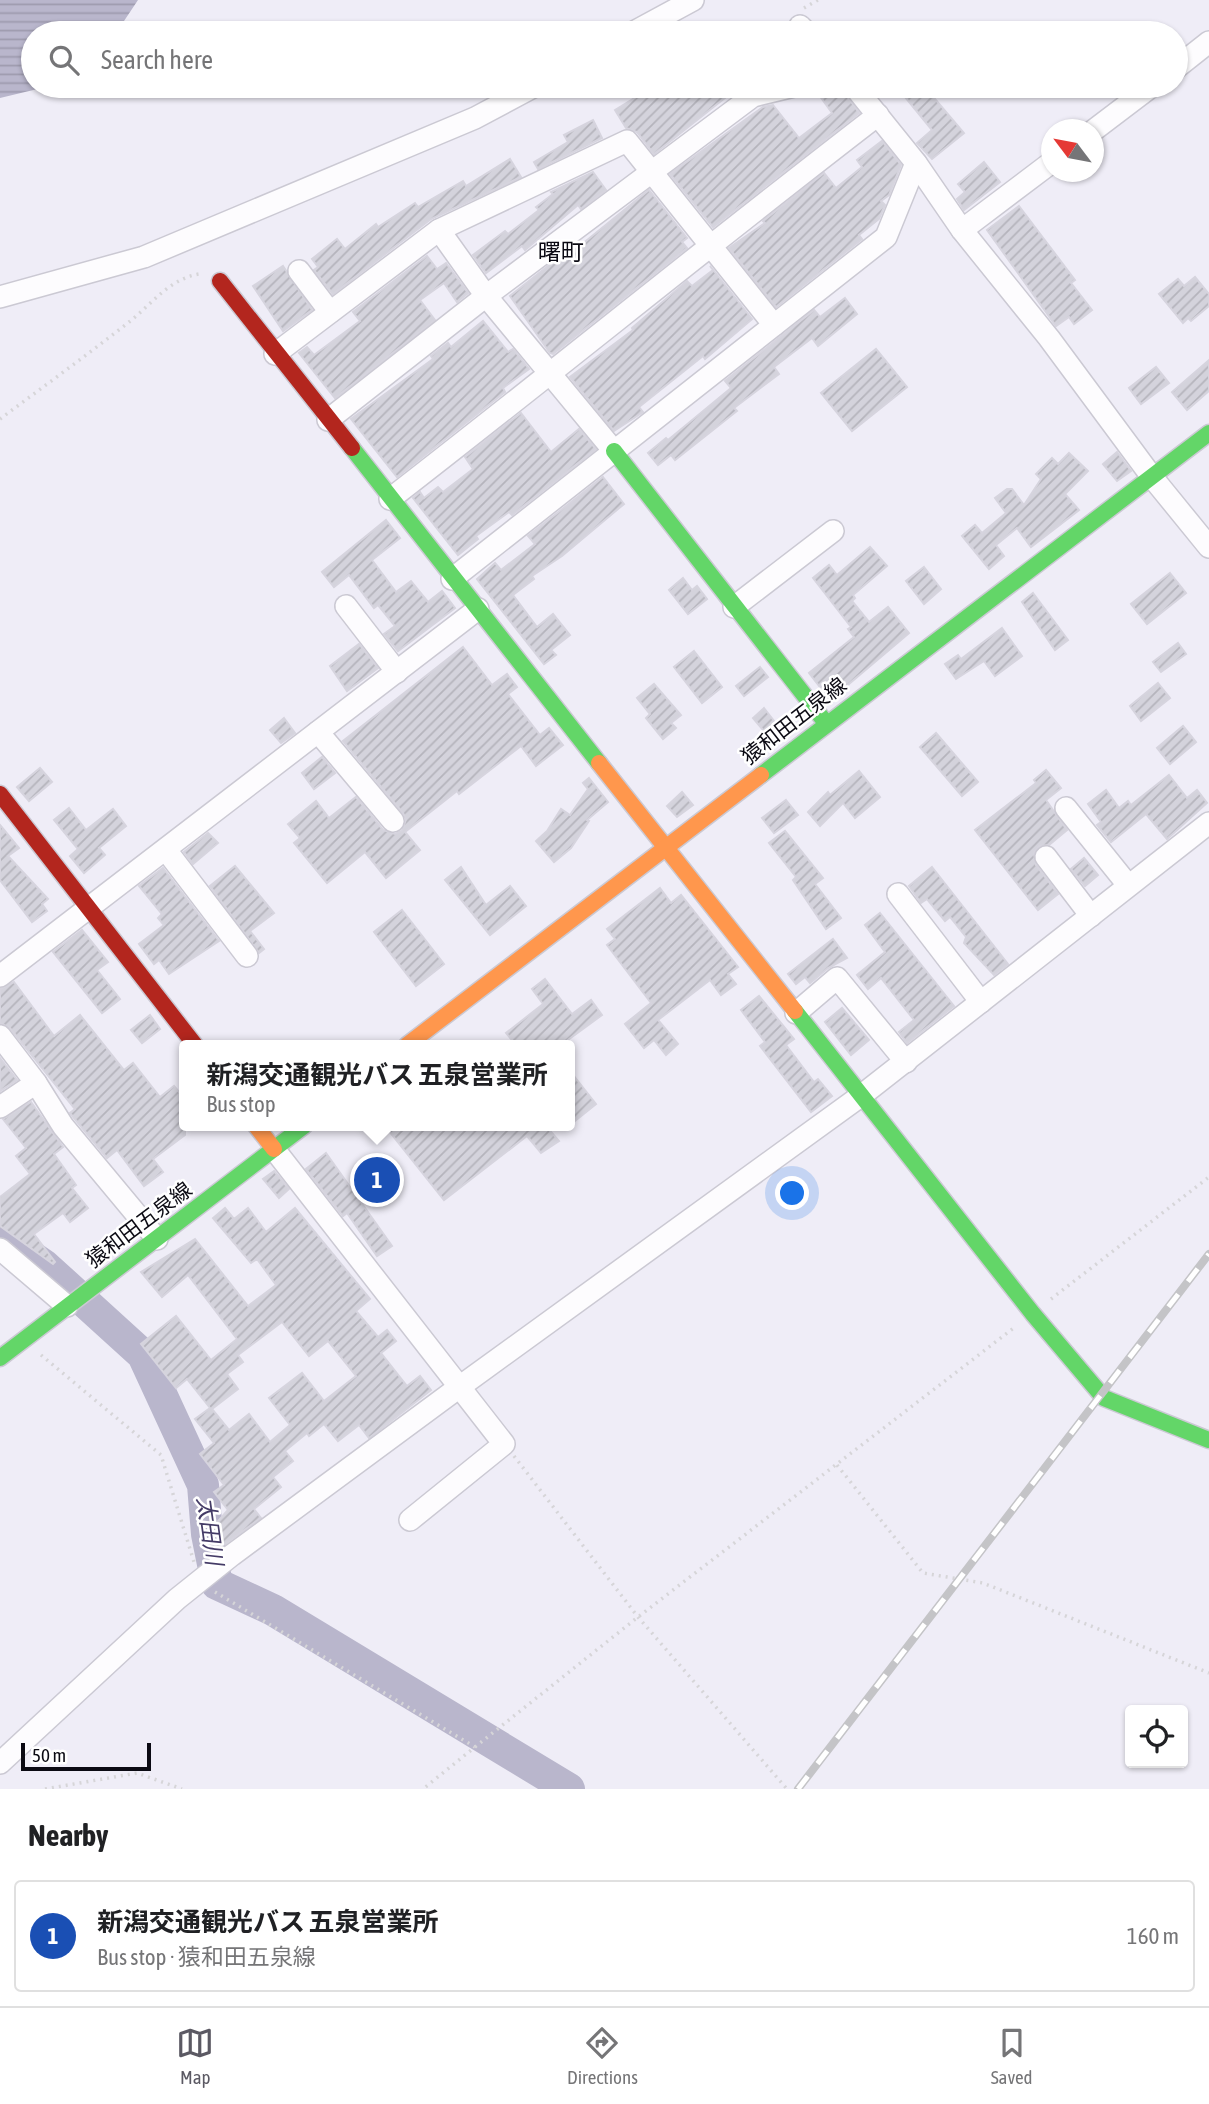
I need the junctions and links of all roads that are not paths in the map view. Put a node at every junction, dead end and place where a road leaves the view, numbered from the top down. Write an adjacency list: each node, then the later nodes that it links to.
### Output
1 (693, 0): 2 (street)
2 (654, 21)
3 (1209, 42): 4 (street)
4 (1188, 59)
5 (512, 98): 20 (street)
6 (750, 98): 13 (street)
7 (864, 98): 9 (street)
8 (1136, 98): 10 (street)
9 (878, 115): 11 (street); 16 (street)
10 (1104, 122)
11 (916, 163): 15 (street); 22 (street)
12 (1041, 170): 15 (street)
13 (653, 173): 14 (street); 16 (street); 19 (street)
14 (439, 230): 19 (street); 21 (street)
15 (962, 230): 28 (street)
16 (710, 243): 22 (street); 24 (street)
17 (299, 271): 21 (street)
18 (220, 281): 23 (street)
19 (486, 296): 24 (street); 25 (street)
20 (0, 297)
21 (330, 312): 23 (street)
22 (775, 325): 27 (street)
23 (275, 354): 25 (street)
24 (552, 374): 27 (street); 29 (street)
25 (328, 420): 29 (street)
26 (1208, 433): 28 (street, 猿和田五泉線)
27 (614, 451): 32 (street); 34 (street)
28 (1152, 477): 31 (street); 37 (street, 猿和田五泉線)
29 (390, 499): 32 (street)
30 (833, 531): 34 (street)
31 (1209, 547)
32 (452, 579): 35 (street)
33 (346, 606): 36 (street)
34 (734, 607): 37 (street)
35 (478, 608): 36 (street); 43 (street)
36 (397, 672): 38 (street)
37 (826, 723): 43 (street, 猿和田五泉線)
38 (318, 732): 41 (street); 44 (street)
39 (0, 794): 48 (street)
40 (1066, 808): 46 (street)
41 (393, 821)
42 (1209, 823): 46 (street)
43 (667, 847): 53 (street); 56 (street, 猿和田五泉線)
44 (166, 850): 48 (street); 50 (street)
45 (1046, 857): 49 (street)
46 (1128, 885): 49 (street)
47 (898, 894): 52 (street)
48 (90, 906): 51 (street); 55 (street)
49 (1091, 916): 52 (street)
50 (247, 956)
51 (0, 976)
52 (981, 1002): 57 (street)
53 (796, 1013): 57 (street); 59 (street)
54 (0, 1036): 58 (street)
55 (191, 1040)
56 (414, 1040)
57 (906, 1062): 59 (street)
58 (36, 1083): 60 (street); 64 (street)
59 (862, 1095): 68 (street); 69 (street)
60 (0, 1107)
61 (260, 1131): 63 (street)
62 (297, 1131): 63 (street, 猿和田五泉線)
63 (274, 1149): 64 (street, 猿和田五泉線); 68 (street)
64 (157, 1239): 66 (street, 猿和田五泉線)
65 (0, 1249): 66 (street)
66 (67, 1306): 67 (street, 猿和田五泉線)
67 (0, 1358)
68 (458, 1388): 70 (street); 71 (street)
69 (1209, 1440)
70 (410, 1520)
71 (0, 1763)

